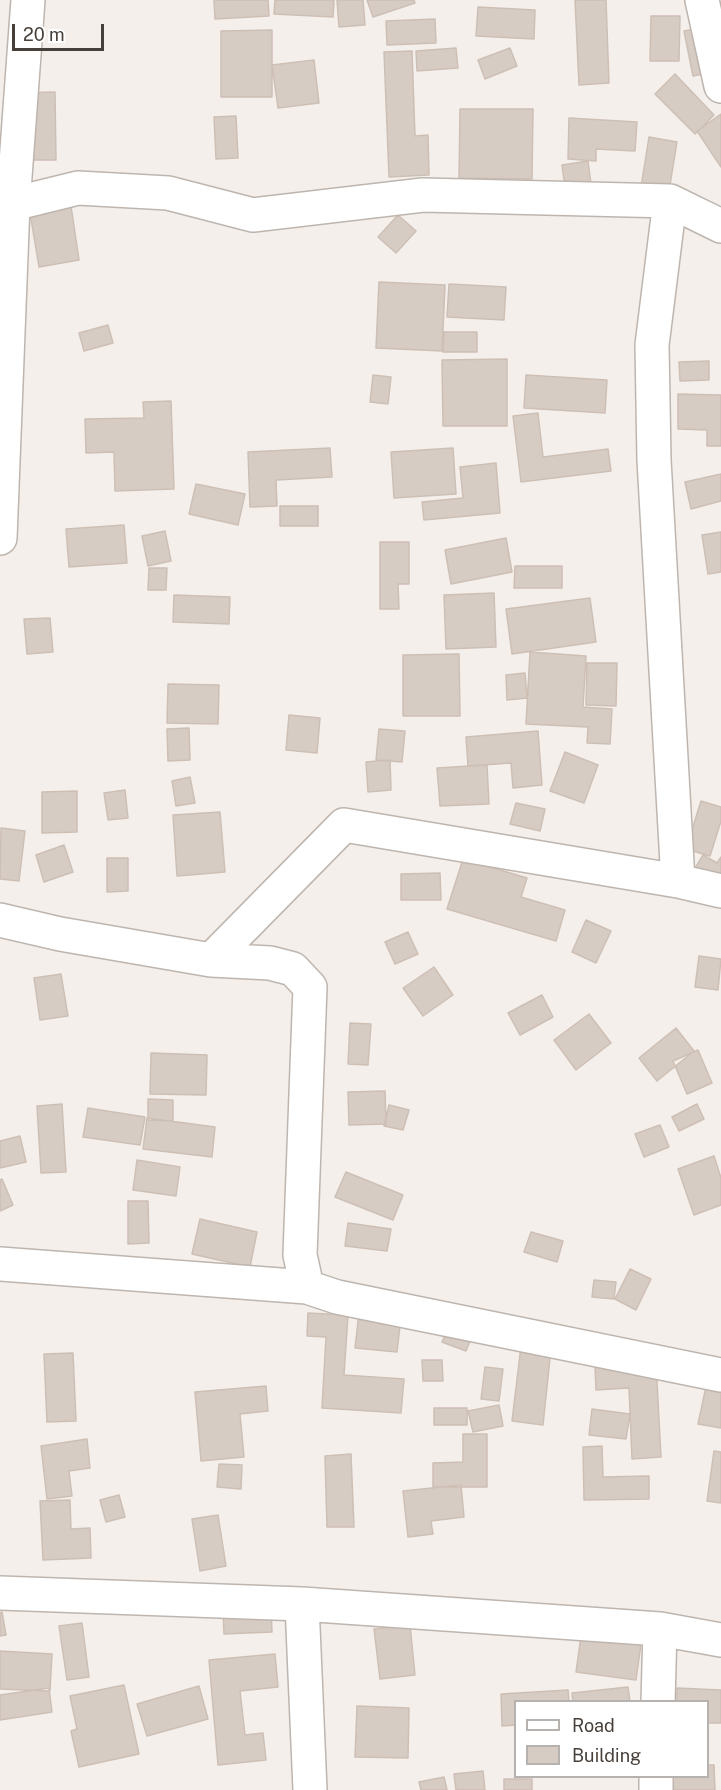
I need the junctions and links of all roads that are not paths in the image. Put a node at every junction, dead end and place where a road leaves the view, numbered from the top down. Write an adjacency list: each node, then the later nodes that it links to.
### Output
1 (28, 0): 5 (street)
2 (702, 0): 3 (street)
3 (721, 86)
4 (670, 201): 5 (street); 6 (street); 8 (street)
5 (13, 204): 7 (street)
6 (721, 225)
7 (0, 538)
8 (678, 881): 9 (street); 11 (street)
9 (721, 891)
10 (0, 920): 11 (street)
11 (212, 960): 13 (street)
12 (0, 1264): 13 (street)
13 (307, 1287): 14 (street)
14 (721, 1375)
15 (0, 1593): 16 (street)
16 (302, 1605): 17 (street); 20 (street)
17 (660, 1629): 18 (street); 19 (street)
18 (721, 1640)
19 (658, 1700)
20 (309, 1790)

